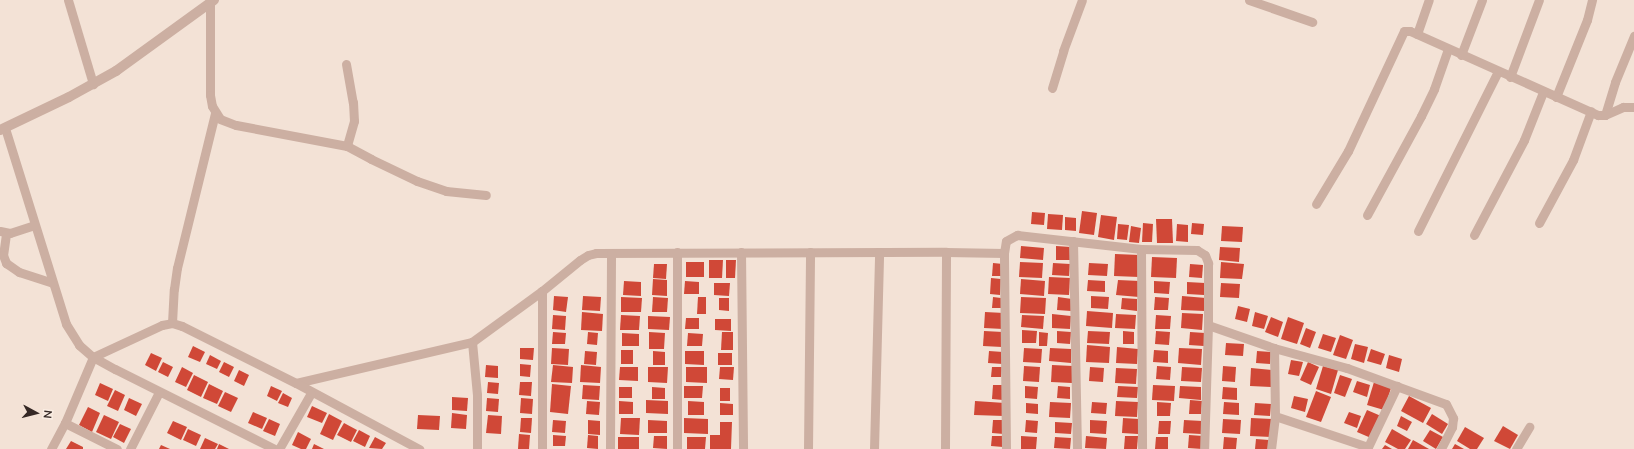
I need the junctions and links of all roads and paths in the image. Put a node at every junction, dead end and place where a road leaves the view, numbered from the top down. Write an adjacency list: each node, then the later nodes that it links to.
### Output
1 (68, 0): 17 (street)
2 (1082, 0): 18 (street)
3 (1249, 0): 9 (street)
4 (1429, 0): 10 (street)
5 (1482, 0): 13 (street)
6 (1539, 0): 16 (street)
7 (1592, 0): 20 (street)
8 (212, 2): 17 (street); 23 (street)
9 (1312, 22)
10 (1417, 34): 12 (street); 28 (street)
11 (1634, 36): 24 (street)
12 (1448, 49): 13 (street); 29 (street)
13 (1461, 55): 15 (street)
14 (346, 64): 26 (street)
15 (1498, 71): 16 (street); 32 (street)
16 (1510, 77): 19 (street)
17 (93, 84): 25 (street)
18 (1052, 88)
19 (1544, 92): 20 (street); 34 (street)
20 (1556, 97): 22 (street)
21 (1634, 107): 24 (street)
22 (1591, 111): 24 (street); 30 (street)
23 (215, 113): 26 (street); 46 (street)
24 (1605, 115)
25 (3, 129): 31 (street)
26 (347, 146): 27 (street)
27 (486, 195)
28 (1316, 204)
29 (1367, 215)
30 (1539, 223)
31 (34, 225): 33 (street); 44 (street)
32 (1418, 230)
33 (3, 232): 44 (street)
34 (1474, 235)
35 (1073, 241): 36 (street); 42 (street); 74 (street)
36 (1142, 249): 47 (street); 75 (street)
37 (677, 252): 38 (street); 43 (street); 68 (street)
38 (741, 252): 39 (street); 69 (street)
39 (810, 252): 40 (street); 70 (street)
40 (879, 252): 41 (street); 71 (street)
41 (946, 252): 42 (street); 72 (street)
42 (1004, 252): 73 (street)
43 (612, 253): 45 (street); 67 (street)
44 (52, 283): 50 (street)
45 (542, 291): 48 (street); 66 (street)
46 (172, 323): 50 (street); 51 (street)
47 (1208, 326): 49 (street); 76 (street)
48 (472, 342): 51 (street); 65 (street)
49 (1274, 348): 52 (street); 55 (street)
50 (94, 357): 53 (street); 56 (street)
51 (296, 383): 54 (street)
52 (1397, 386): 58 (street); 78 (street)
53 (159, 392): 61 (street); 62 (street)
54 (311, 393): 63 (street); 64 (street)
55 (1275, 416): 58 (street); 77 (street)
56 (65, 423): 59 (street); 60 (street)
57 (1529, 427): 79 (street)
58 (1368, 448)
59 (51, 449)
60 (117, 449)
61 (130, 449)
62 (275, 449)
63 (279, 449)
64 (419, 449)
65 (478, 449)
66 (542, 449)
67 (610, 449)
68 (677, 449)
69 (743, 449)
70 (808, 449)
71 (874, 449)
72 (945, 449)
73 (1006, 449)
74 (1076, 449)
75 (1142, 449)
76 (1204, 449)
77 (1271, 449)
78 (1440, 449)
79 (1516, 449)

